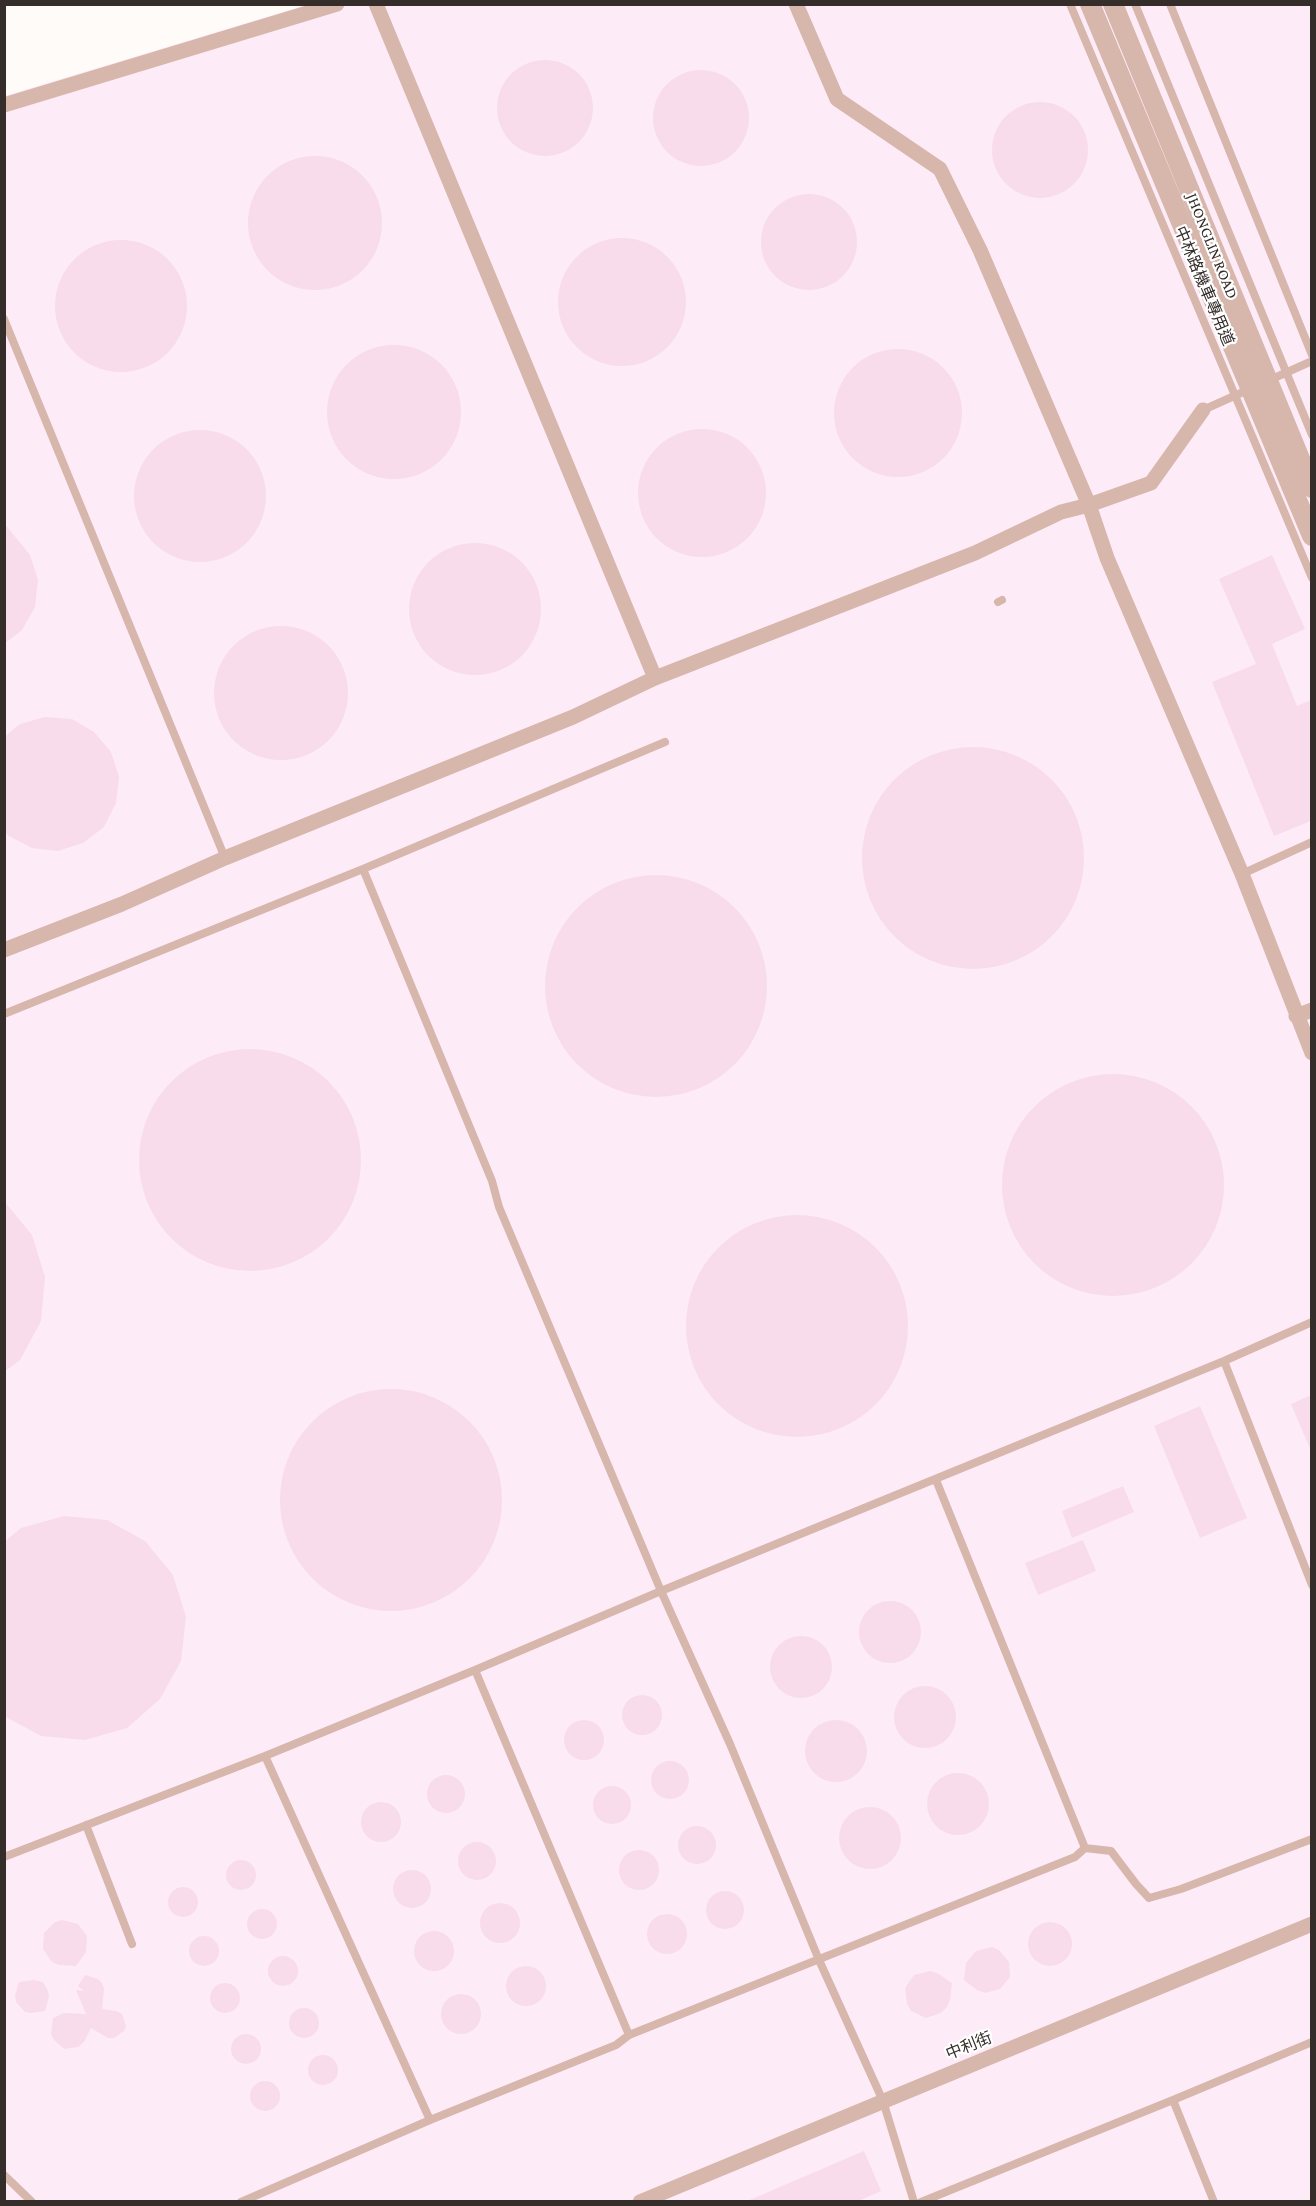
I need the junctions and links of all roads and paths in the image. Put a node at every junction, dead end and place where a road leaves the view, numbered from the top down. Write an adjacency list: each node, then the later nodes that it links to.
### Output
1 (337, 4): 9 (street)
2 (376, 4): 19 (street)
3 (796, 4): 16 (street)
4 (1070, 4): 18 (lane, 中林路機車專用道)
5 (1090, 4): 17 (street)
6 (1113, 4): 15 (street, JHONGLIN ROAD)
7 (1135, 4): 14 (lane)
8 (1170, 4): 11 (lane)
9 (4, 105)
10 (4, 319): 22 (lane)
11 (1311, 355)
12 (1311, 362): 13 (lane, bridge)
13 (1203, 410): 16 (street)
14 (1311, 435)
15 (1311, 488)
16 (1089, 505): 19 (street); 24 (street)
17 (1311, 536)
18 (1311, 578)
19 (655, 678): 22 (street)
20 (665, 742): 23 (lane)
21 (1311, 842): 24 (lane)
22 (225, 858): 25 (street)
23 (363, 869): 27 (lane); 34 (lane)
24 (1242, 874): 28 (street)
25 (4, 950)
26 (1311, 1010): 28 (street)
27 (4, 1014)
28 (1296, 1016): 29 (street)
29 (1311, 1053)
30 (1311, 1322): 31 (lane)
31 (1224, 1361): 32 (lane); 33 (lane)
32 (936, 1480): 34 (lane); 39 (lane)
33 (1311, 1585)
34 (661, 1591): 35 (lane); 43 (lane)
35 (475, 1670): 36 (lane); 44 (lane)
36 (265, 1756): 37 (lane); 48 (lane)
37 (86, 1825): 40 (lane); 42 (lane)
38 (1311, 1839): 39 (lane)
39 (1085, 1848): 43 (lane)
40 (4, 1857)
41 (1311, 1924): 47 (street, 中利街)
42 (132, 1944)
43 (819, 1960): 44 (lane); 47 (lane)
44 (629, 2035): 48 (lane)
45 (1311, 2042): 46 (lane)
46 (1173, 2100): 54 (lane); 55 (lane)
47 (883, 2101): 52 (street, 中利街); 53 (lane)
48 (430, 2120): 51 (lane)
49 (4, 2175): 50 (lane)
50 (32, 2202)
51 (241, 2202)
52 (640, 2202)
53 (914, 2202)
54 (921, 2202)
55 (1214, 2202)

